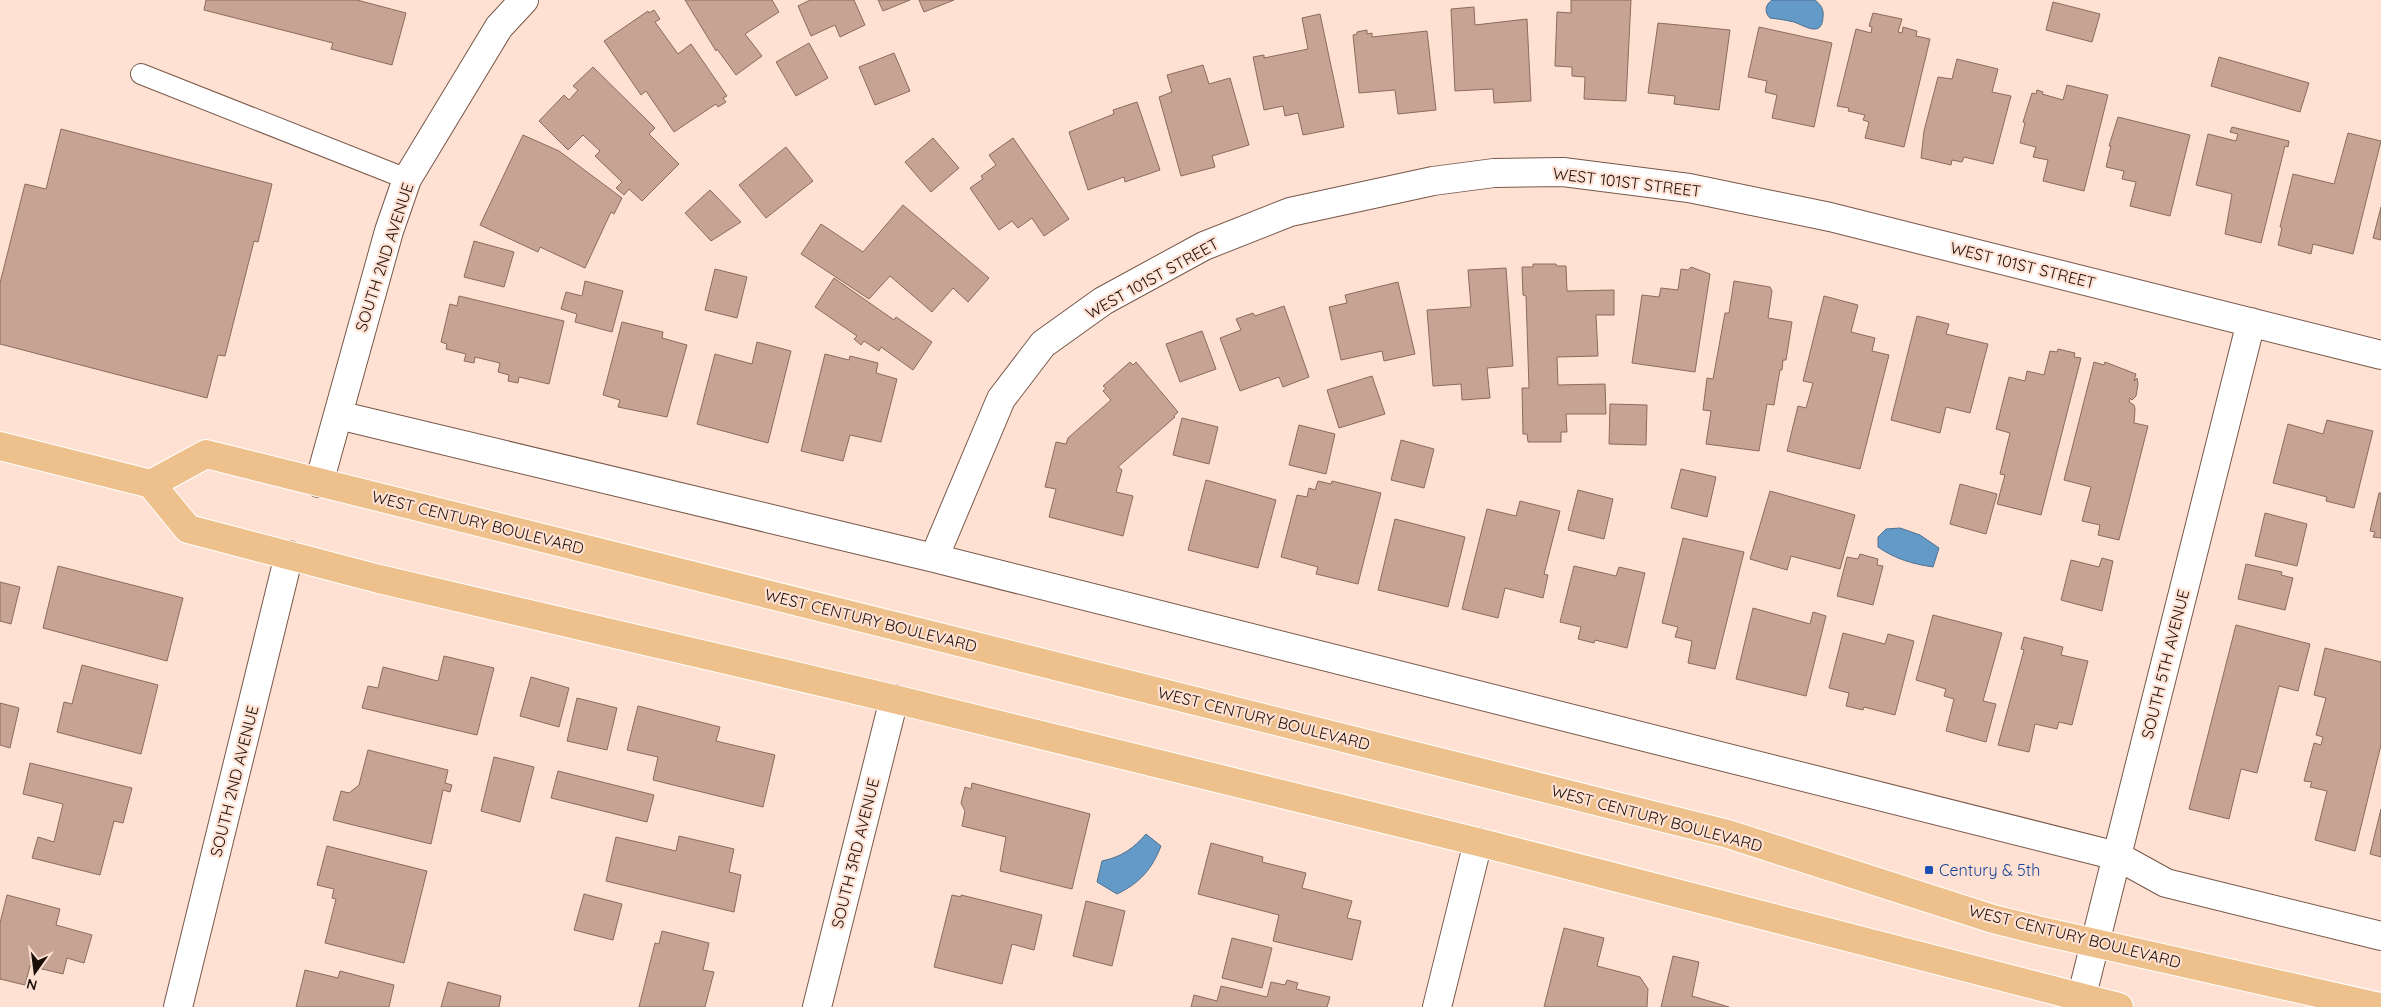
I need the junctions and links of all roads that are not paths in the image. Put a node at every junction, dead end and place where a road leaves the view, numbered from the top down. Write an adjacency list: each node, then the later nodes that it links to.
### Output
1 (524, 0): 3 (street, SOUTH 2ND AVENUE)
2 (141, 74): 3 (lane)
3 (407, 180): 6 (street, SOUTH 2ND AVENUE)
4 (2251, 322): 5 (street, WEST 101ST STREET); 11 (street, WEST 101ST STREET); 14 (street, SOUTH 5TH AVENUE)
5 (2381, 355)
6 (338, 415): 8 (street, SOUTH 2ND AVENUE); 11 (street)
7 (0, 446): 9 (main road)
8 (319, 482): 9 (main road, WEST CENTURY BOULEVARD); 16 (main road, WEST CENTURY BOULEVARD)
9 (151, 484): 10 (main road)
10 (289, 555): 12 (main road); 18 (street, SOUTH 2ND AVENUE)
11 (934, 558): 14 (street)
12 (894, 699): 13 (main road); 19 (street, SOUTH 3RD AVENUE)
13 (1478, 842): 17 (main road); 20 (street)
14 (2117, 856): 15 (street); 16 (street, SOUTH 5TH AVENUE)
15 (2381, 936)
16 (2095, 943): 17 (street, SOUTH 5TH AVENUE); 22 (main road, WEST CENTURY BOULEVARD)
17 (2080, 1002): 21 (main road)
18 (178, 1007)
19 (817, 1007)
20 (1438, 1007)
21 (2119, 1007)
22 (2380, 1007)

